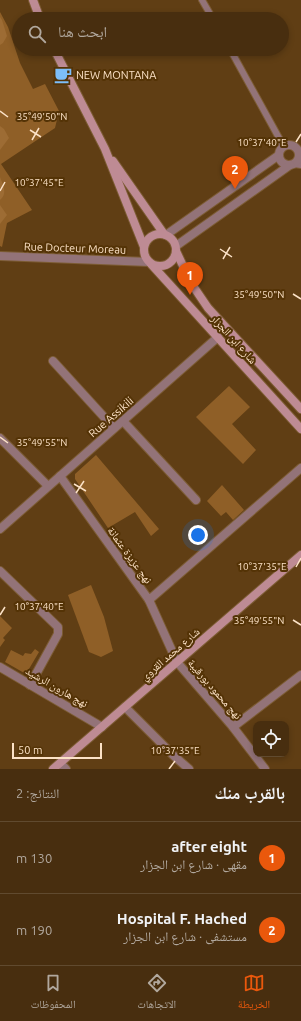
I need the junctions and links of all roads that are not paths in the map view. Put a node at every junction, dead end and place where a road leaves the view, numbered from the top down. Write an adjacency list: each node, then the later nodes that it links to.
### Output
1 (33, 0): 3 (main road)
2 (202, 0): 4 (lane)
3 (37, 12)
4 (209, 12)
5 (58, 56): 8 (main road)
6 (234, 56): 7 (lane)
7 (284, 147): 9 (street); 10 (street)
8 (105, 149): 12 (main road); 13 (main road)
9 (279, 155): 11 (street); 12 (street)
10 (300, 156): 11 (street)
11 (295, 165): 14 (street)
12 (165, 235): 13 (main road); 14 (main road)
13 (144, 247): 16 (main road)
14 (176, 249): 16 (main road); 19 (main road, شارع ابن الجزار)
15 (0, 256): 16 (street, Rue Docteur Moreau)
16 (150, 263): 17 (main road, شارع ابن الجزار)
17 (218, 337): 20 (street, Rue Assikili); 22 (main road, شارع ابن الجزار)
18 (53, 361): 21 (street)
19 (301, 409)
20 (123, 421): 21 (street, Rue Assikili); 27 (street)
21 (114, 428): 25 (street, Rue Assikili)
22 (301, 429)
23 (0, 438): 26 (street)
24 (301, 468): 31 (street, نهج عزيزة عثمانة)
25 (60, 476): 26 (street, Rue Assikili); 31 (street, نهج عزيزة عثمانة)
26 (48, 486): 28 (street, Rue Assikili)
27 (196, 500)
28 (0, 529)
29 (301, 555): 32 (main road, شارع محمد القروي)
30 (0, 571): 35 (street)
31 (149, 600): 32 (street, نهج محمود بورقيبة)
32 (177, 662): 36 (main road, شارع محمد القروي); 38 (street, نهج محمود بورقيبة)
33 (0, 666): 35 (street, نهج هارون الرشيد)
34 (301, 675): 38 (street)
35 (30, 685): 37 (street, نهج هارون الرشيد)
36 (125, 708): 37 (main road, شارع محمد القروي); 41 (street)
37 (102, 727): 39 (main road, شارع محمد القروي)
38 (233, 727): 42 (street, نهج محمود بورقيبة)
39 (63, 766): 40 (main road, شارع محمد القروي)
40 (53, 769)
41 (189, 769)
42 (265, 769)

